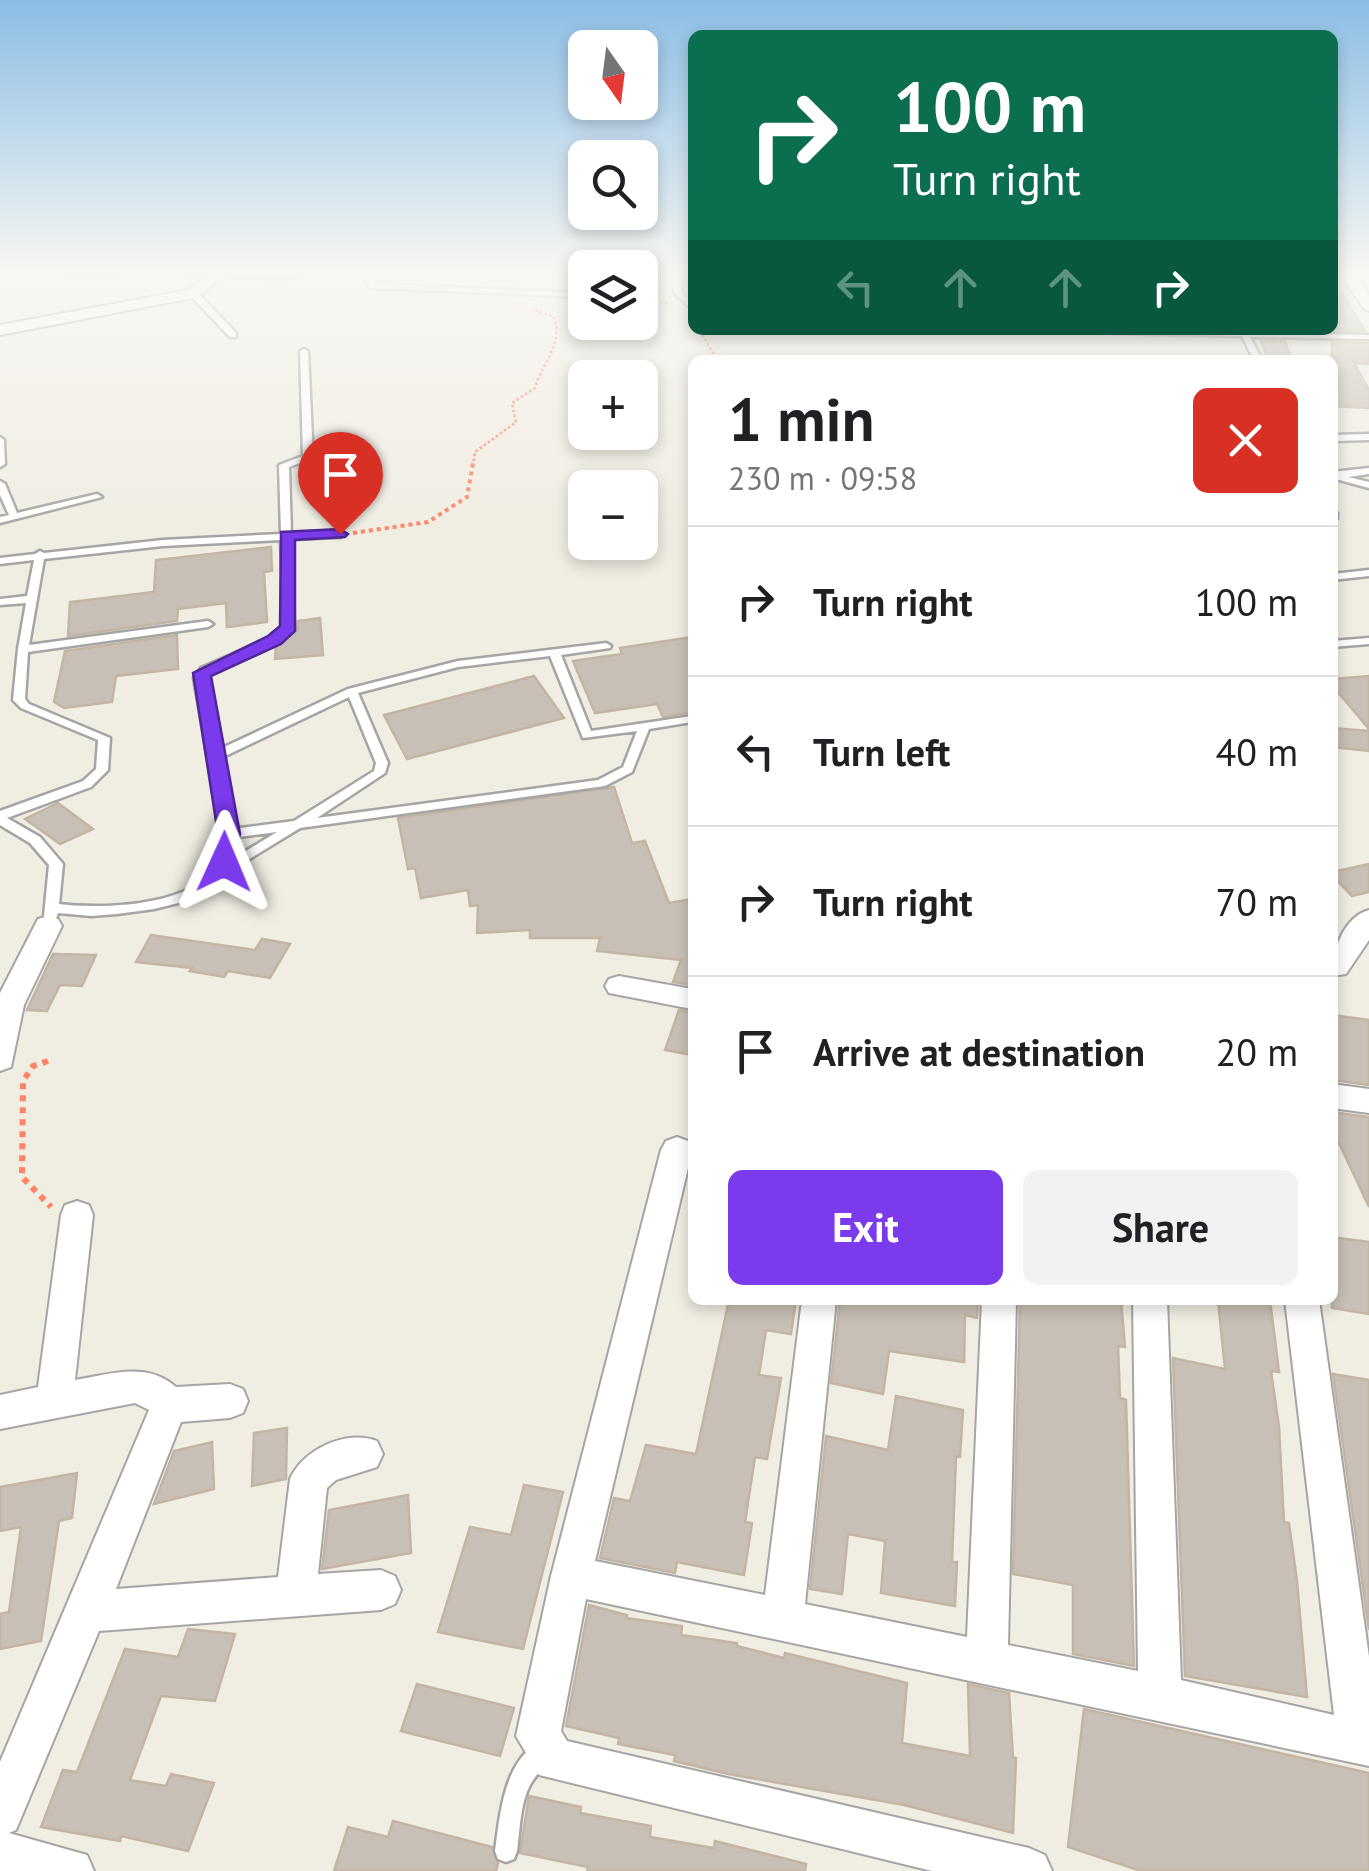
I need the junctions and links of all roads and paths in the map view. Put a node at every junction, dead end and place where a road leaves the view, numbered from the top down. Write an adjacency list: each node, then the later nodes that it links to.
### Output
1 (304, 360): 16 (lane)
2 (546, 360): 15 (path)
3 (1369, 437): 4 (lane)
4 (1338, 438)
5 (0, 440): 6 (lane)
6 (0, 464)
7 (1369, 471): 8 (lane)
8 (1338, 475)
9 (1338, 476): 11 (lane)
10 (0, 484): 13 (lane)
11 (1369, 485)
12 (97, 497): 13 (lane)
13 (14, 516): 14 (lane)
14 (0, 520)
15 (340, 534): 16 (lane)
16 (286, 535): 17 (lane); 32 (lane)
17 (40, 554): 18 (lane); 21 (lane)
18 (0, 560)
19 (1369, 573): 20 (lane)
20 (1338, 576)
21 (31, 599): 22 (lane); 27 (lane)
22 (0, 602)
23 (208, 624): 27 (lane)
24 (1369, 641): 25 (lane)
25 (1338, 644)
26 (606, 646): 28 (lane)
27 (23, 649): 33 (lane)
28 (554, 651): 29 (lane); 31 (lane)
29 (352, 690): 32 (lane); 34 (lane)
30 (688, 721): 31 (lane)
31 (644, 728): 34 (lane)
32 (215, 756): 35 (lane)
33 (0, 818): 37 (lane)
34 (296, 824): 35 (lane); 36 (lane)
35 (229, 834): 36 (lane)
36 (215, 876): 37 (lane)
37 (51, 917): 42 (street)
38 (1369, 918): 39 (street)
39 (1338, 964)
40 (619, 986): 41 (street)
41 (688, 997)
42 (0, 1059)
43 (48, 1061): 47 (path)
44 (1338, 1097): 45 (street)
45 (1369, 1102)
46 (678, 1150): 57 (street)
47 (77, 1215): 52 (street)
48 (818, 1305): 61 (street)
49 (999, 1305): 62 (street)
50 (1150, 1305): 63 (street)
51 (1303, 1305): 64 (street)
52 (56, 1400): 54 (street); 55 (street)
53 (230, 1400): 54 (street)
54 (169, 1405): 60 (street)
55 (0, 1412)
56 (364, 1454): 59 (street)
57 (571, 1576): 61 (street); 65 (street)
58 (381, 1590): 59 (street)
59 (296, 1596): 60 (street)
60 (87, 1612): 66 (street)
61 (782, 1618): 62 (street)
62 (988, 1664): 63 (street)
63 (1160, 1697): 64 (street)
64 (1364, 1743)
65 (544, 1750): 67 (lane); 70 (street)
66 (0, 1814)
67 (506, 1851)
68 (0, 1853): 69 (street)
69 (71, 1871)
70 (1030, 1871)

